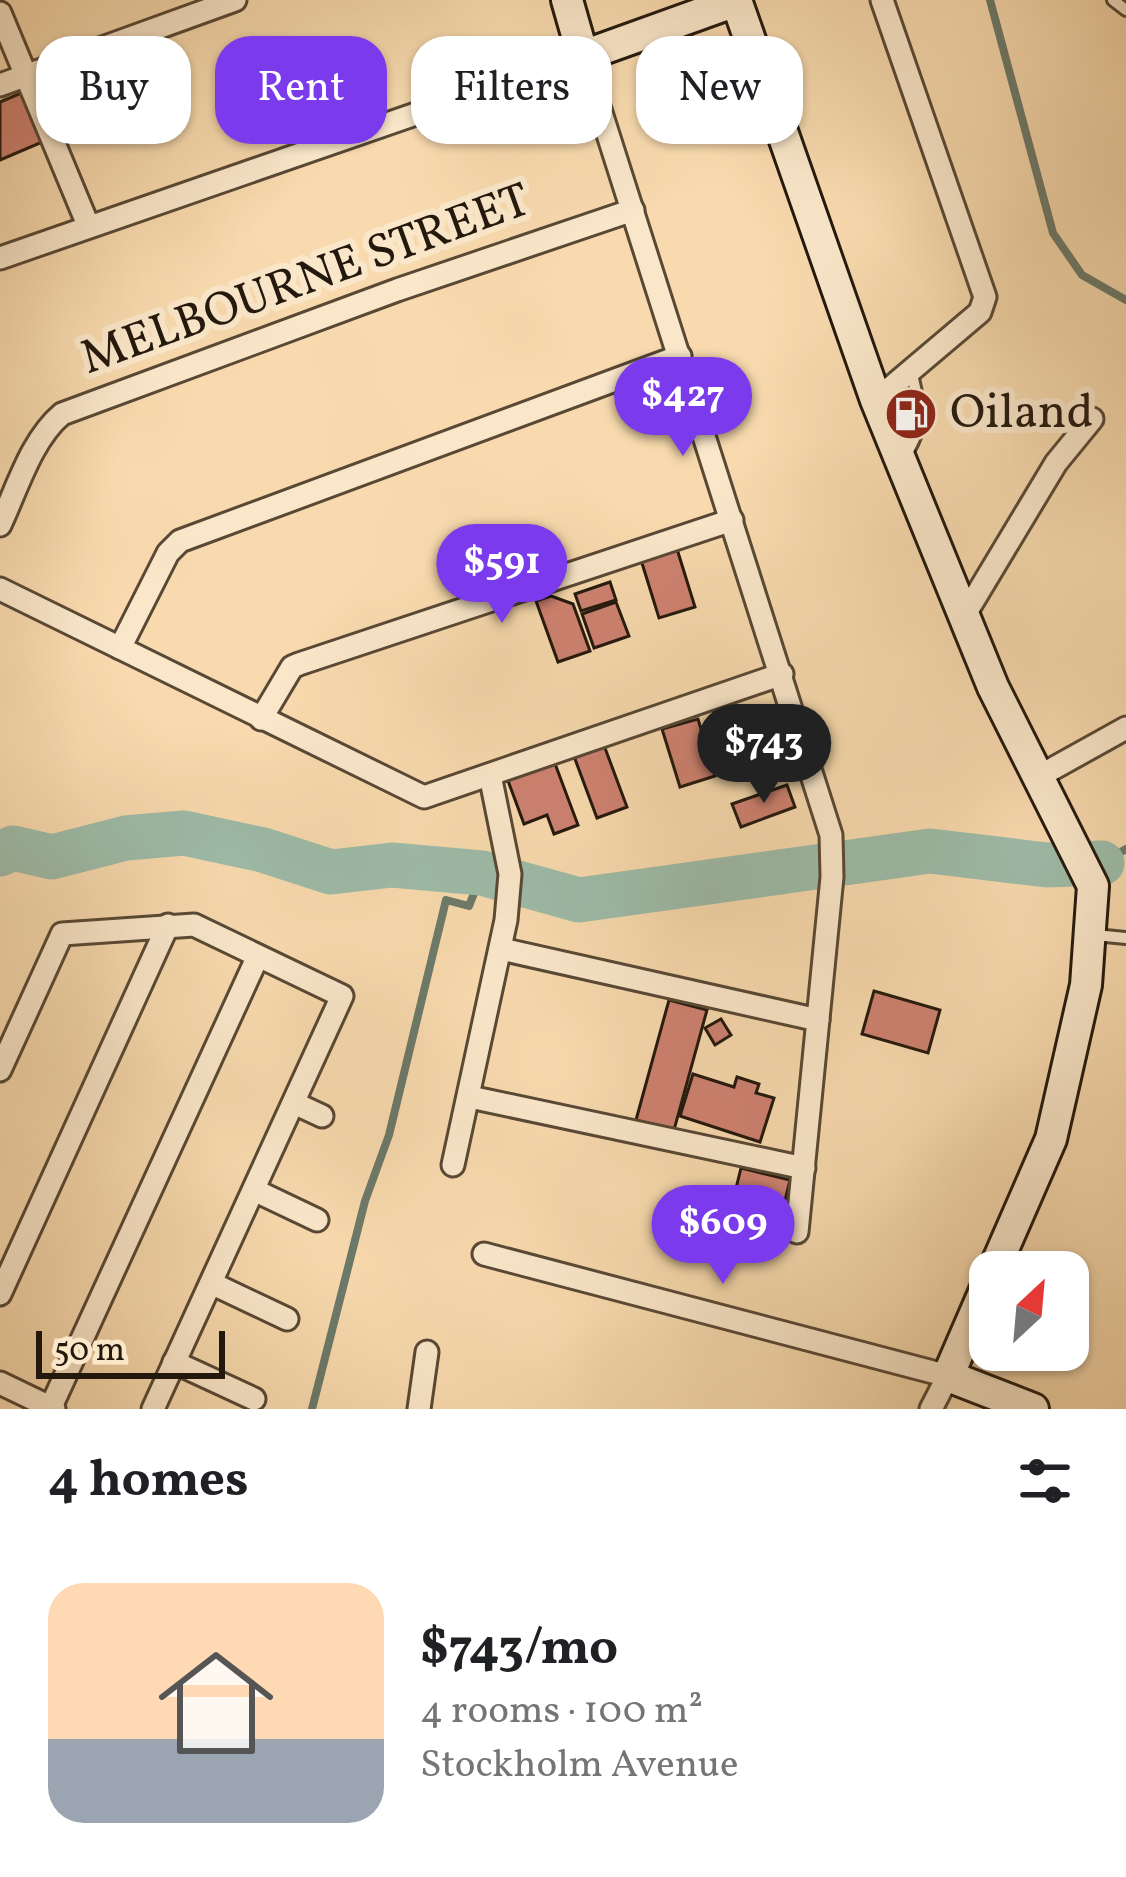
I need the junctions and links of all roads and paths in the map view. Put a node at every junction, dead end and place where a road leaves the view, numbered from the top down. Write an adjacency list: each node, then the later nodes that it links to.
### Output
1 (235, 0): 6 (street)
2 (567, 0): 9 (main road)
3 (737, 0): 10 (main road); 20 (main road)
4 (882, 0): 19 (street)
5 (1113, 0): 7 (lane)
6 (206, 5): 11 (street)
7 (1126, 10)
8 (0, 13): 11 (street)
9 (578, 36)
10 (612, 46)
11 (26, 74): 12 (street); 16 (street)
12 (0, 85)
13 (411, 115): 16 (street)
14 (612, 144): 15 (street)
15 (633, 210): 18 (street); 24 (street, MELBOURNE STREET)
16 (88, 225): 17 (street)
17 (0, 258)
18 (680, 356): 23 (street); 27 (street)
19 (911, 370): 20 (street); 22 (lane)
20 (876, 400): 22 (main road)
21 (1092, 419): 26 (street)
22 (901, 461): 26 (main road)
23 (732, 520): 28 (street); 29 (street)
24 (0, 525)
25 (0, 589): 27 (street)
26 (964, 616): 32 (main road)
27 (121, 648): 29 (street)
28 (782, 674): 31 (street); 38 (street)
29 (261, 719): 31 (street)
30 (1126, 728): 32 (street)
31 (490, 775): 36 (street)
32 (1036, 778): 34 (main road)
33 (168, 925): 37 (street); 39 (street); 51 (street)
34 (1092, 935): 35 (lane); 48 (main road)
35 (1126, 938)
36 (501, 949): 38 (street); 40 (street)
37 (258, 956): 41 (street); 59 (street)
38 (818, 1020): 44 (street)
39 (0, 1070)
40 (470, 1097): 43 (street); 44 (street)
41 (294, 1103): 42 (street); 45 (street)
42 (322, 1115)
43 (453, 1165)
44 (804, 1168): 47 (street)
45 (254, 1190): 46 (street); 50 (street)
46 (317, 1220)
47 (797, 1232)
48 (1002, 1251)
49 (484, 1254): 56 (street)
50 (211, 1283): 52 (street); 55 (street)
51 (0, 1294)
52 (287, 1319)
53 (969, 1327): 56 (main road)
54 (428, 1352): 61 (street)
55 (174, 1362): 58 (street); 60 (street)
56 (948, 1376): 62 (street); 63 (main road)
57 (0, 1383): 59 (street)
58 (254, 1399)
59 (52, 1409)
60 (153, 1409)
61 (419, 1409)
62 (931, 1409)
63 (1033, 1409)

